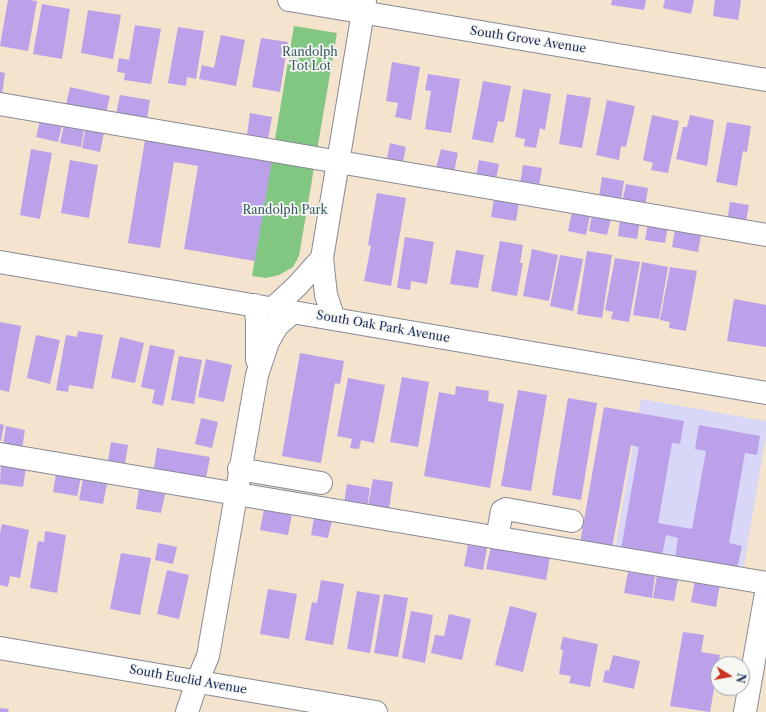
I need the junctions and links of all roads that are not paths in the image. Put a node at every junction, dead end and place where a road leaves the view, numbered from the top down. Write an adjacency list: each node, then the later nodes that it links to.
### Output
1 (289, 0): 2 (street, South Grove Avenue)
2 (364, 6): 3 (street, South Grove Avenue); 5 (street)
3 (766, 80)
4 (0, 104): 5 (street)
5 (338, 162): 6 (street); 7 (street)
6 (766, 235)
7 (322, 258): 9 (street); 10 (street)
8 (0, 262): 9 (street, South Oak Park Avenue)
9 (274, 309): 10 (street, South Oak Park Avenue); 11 (street); 11 (street)
10 (334, 319): 12 (street, South Oak Park Avenue)
11 (256, 375): 14 (street)
12 (766, 393)
13 (0, 454): 16 (street)
14 (239, 469): 15 (street); 16 (street)
15 (321, 483)
16 (235, 494): 18 (street); 22 (street)
17 (572, 521): 18 (street)
18 (498, 538): 19 (street)
19 (766, 583)
20 (766, 593): 25 (street)
21 (0, 648): 22 (street, South Euclid Avenue)
22 (197, 682): 23 (street); 24 (street, South Euclid Avenue)
23 (187, 712)
24 (376, 712)
25 (745, 712)

